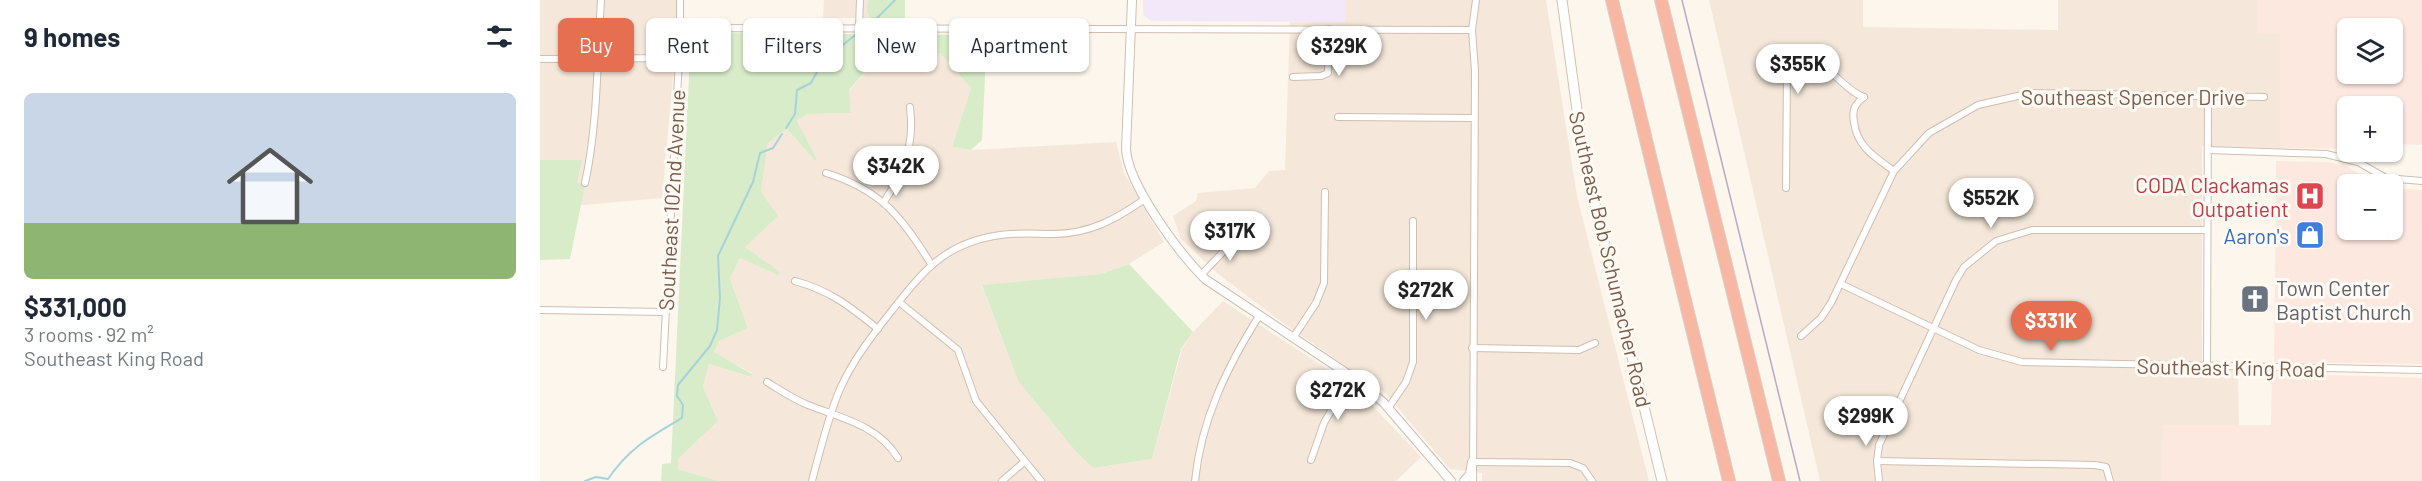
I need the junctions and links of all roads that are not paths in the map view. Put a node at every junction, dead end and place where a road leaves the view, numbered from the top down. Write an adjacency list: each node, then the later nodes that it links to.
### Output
1 (601, 0): 9 (street)
2 (680, 0): 10 (street, Southeast 102nd Avenue)
3 (860, 0): 11 (street)
4 (1132, 0): 15 (street)
5 (1476, 0): 17 (street)
6 (1562, 0): 74 (main road, Southeast Bob Schumacher Road)
7 (1612, 0): 75 (highway)
8 (1661, 0): 76 (highway)
9 (602, 18)
10 (680, 18)
11 (859, 18)
12 (855, 27): 14 (street)
13 (937, 27): 15 (street)
14 (731, 28)
15 (1131, 28): 16 (street); 35 (street)
16 (1329, 29): 17 (street); 22 (street)
17 (1472, 30): 27 (street)
18 (540, 59): 19 (street)
19 (558, 59)
20 (596, 72): 32 (street)
21 (678, 72): 46 (street, Southeast 102nd Avenue)
22 (1293, 77)
23 (2208, 96): 24 (street, Southeast Spencer Drive); 28 (street); 29 (street, Southeast Spencer Drive)
24 (2264, 97)
25 (910, 107): 36 (street)
26 (1338, 117): 27 (street)
27 (1474, 118): 53 (street)
28 (2208, 150): 31 (street); 38 (street)
29 (1894, 171): 33 (street); 43 (street, Southeast Spencer Drive)
30 (826, 173): 36 (street)
31 (2422, 181)
32 (585, 183)
33 (1786, 188)
34 (1325, 192): 51 (street)
35 (1145, 199): 40 (street); 41 (street)
36 (884, 202): 40 (street)
37 (1413, 221): 59 (street)
38 (2207, 230): 48 (street); 55 (street)
39 (1232, 232): 41 (street)
40 (931, 264): 44 (street)
41 (1201, 274): 47 (street)
42 (795, 281): 49 (street)
43 (1840, 284): 48 (street, Southeast King Road); 50 (street, Southeast Spencer Drive)
44 (899, 302): 49 (street); 64 (street)
45 (540, 310): 46 (street)
46 (665, 312): 54 (street, Southeast 102nd Avenue)
47 (1259, 316): 51 (street); 69 (street)
48 (1933, 328): 55 (street, Southeast King Road); 63 (street)
49 (878, 329): 60 (street)
50 (1801, 336)
51 (1293, 338): 57 (street)
52 (1595, 342): 53 (street)
53 (1472, 348): 65 (street)
54 (663, 367)
55 (2207, 367): 56 (street, Southeast King Road)
56 (2422, 370)
57 (1351, 376): 59 (street); 62 (street)
58 (767, 382): 60 (street)
59 (1389, 407): 70 (street)
60 (833, 412): 61 (street); 66 (street)
61 (898, 458)
62 (1311, 460)
63 (1877, 461): 77 (street); 78 (street)
64 (1024, 462): 67 (street); 68 (street)
65 (1472, 462): 71 (street); 72 (street); 73 (street)
66 (812, 481)
67 (1002, 481)
68 (1041, 481)
69 (1195, 481)
70 (1451, 481)
71 (1464, 481)
72 (1473, 481)
73 (1592, 481)
74 (1662, 481)
75 (1729, 481)
76 (1779, 481)
77 (1880, 481)
78 (2110, 481)

